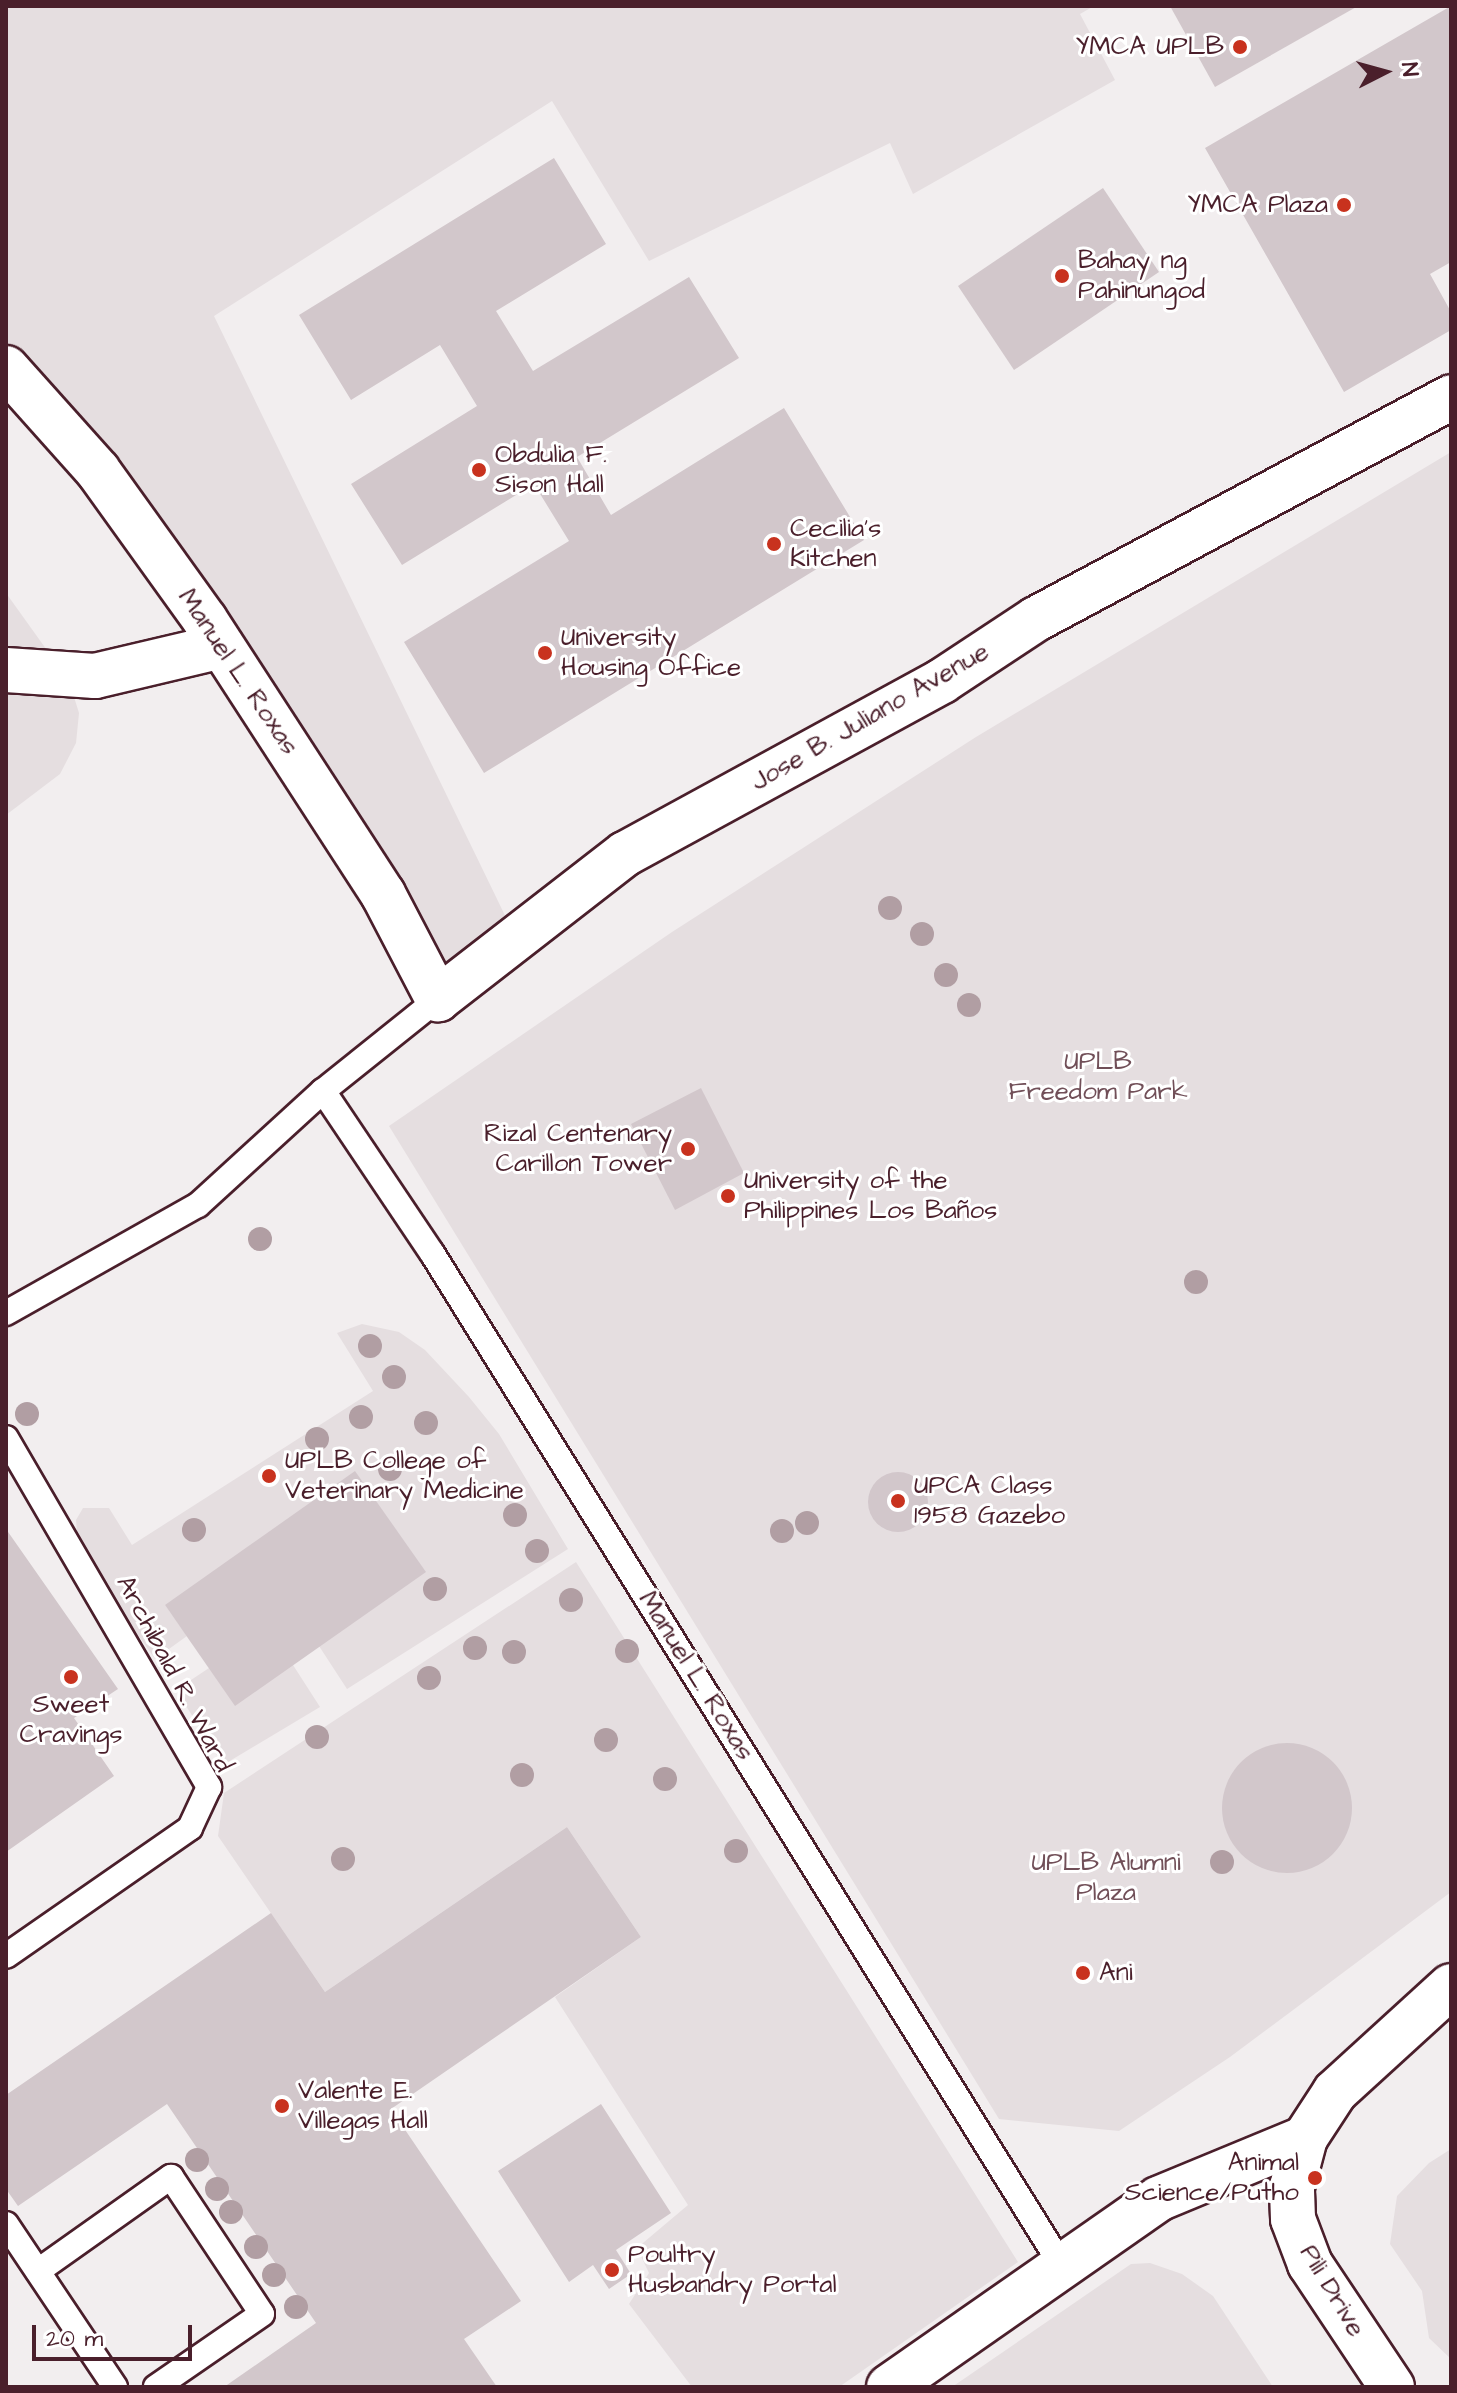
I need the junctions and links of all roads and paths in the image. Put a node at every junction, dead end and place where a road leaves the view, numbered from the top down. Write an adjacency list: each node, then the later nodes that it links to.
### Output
1 (6, 368): 3 (street, Manuel L. Roxas)
2 (1451, 397): 5 (street, Jose B. Juliano Avenue)
3 (222, 646): 4 (street); 5 (street, Manuel L. Roxas)
4 (6, 670)
5 (438, 999): 6 (lane, Jose B. Juliano Avenue)
6 (323, 1091): 7 (lane); 13 (lane, Manuel L. Roxas)
7 (6, 1313)
8 (6, 1438): 9 (lane, Archibald R. Ward)
9 (6, 1956)
10 (1451, 1986): 11 (street)
11 (1305, 2138): 13 (street); 18 (street, Pili Drive)
12 (6, 2224): 14 (lane)
13 (1062, 2266): 17 (street)
14 (38, 2271): 15 (lane); 16 (lane)
15 (115, 2387)
16 (156, 2387)
17 (889, 2387)
18 (1392, 2387)

